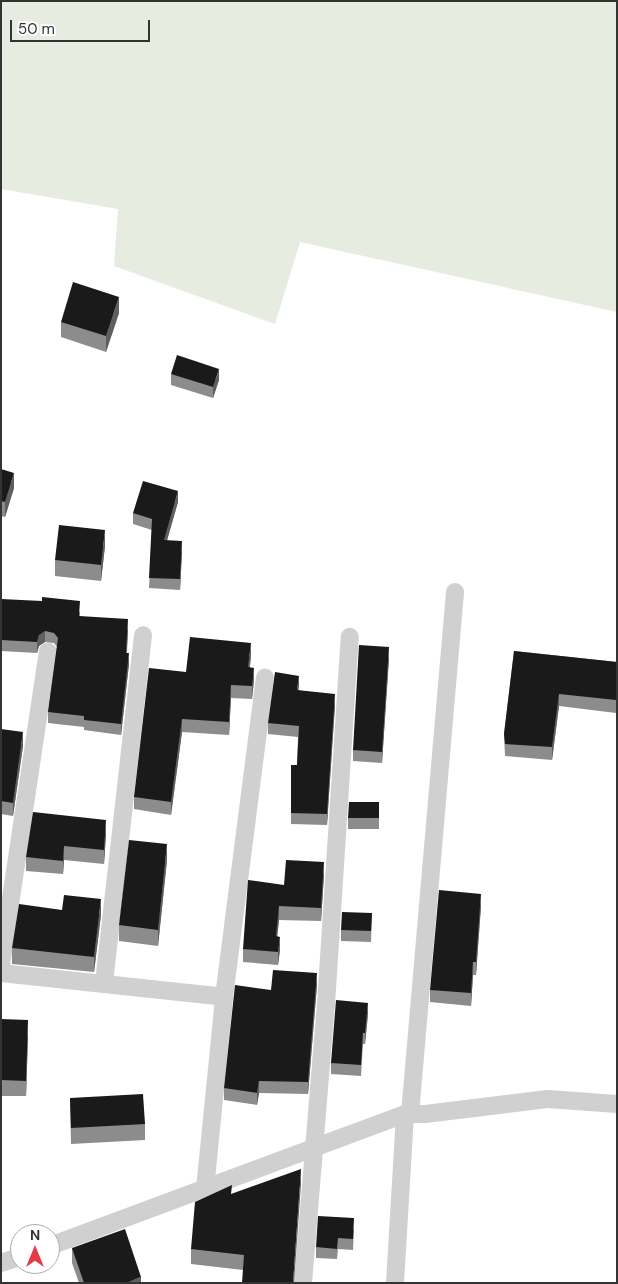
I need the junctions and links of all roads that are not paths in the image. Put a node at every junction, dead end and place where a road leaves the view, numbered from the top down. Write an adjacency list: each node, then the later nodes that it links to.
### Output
1 (456, 592): 11 (street)
2 (142, 635): 8 (street)
3 (350, 637): 12 (street)
4 (48, 652): 6 (street)
5 (265, 678): 9 (street)
6 (1, 965)
7 (1, 973): 8 (street)
8 (104, 983): 9 (street)
9 (224, 997): 13 (street)
10 (617, 1104): 11 (street)
11 (408, 1114): 12 (street); 16 (street)
12 (314, 1148): 13 (street); 15 (street)
13 (205, 1189): 14 (street)
14 (60, 1242)
15 (303, 1283)
16 (396, 1283)

